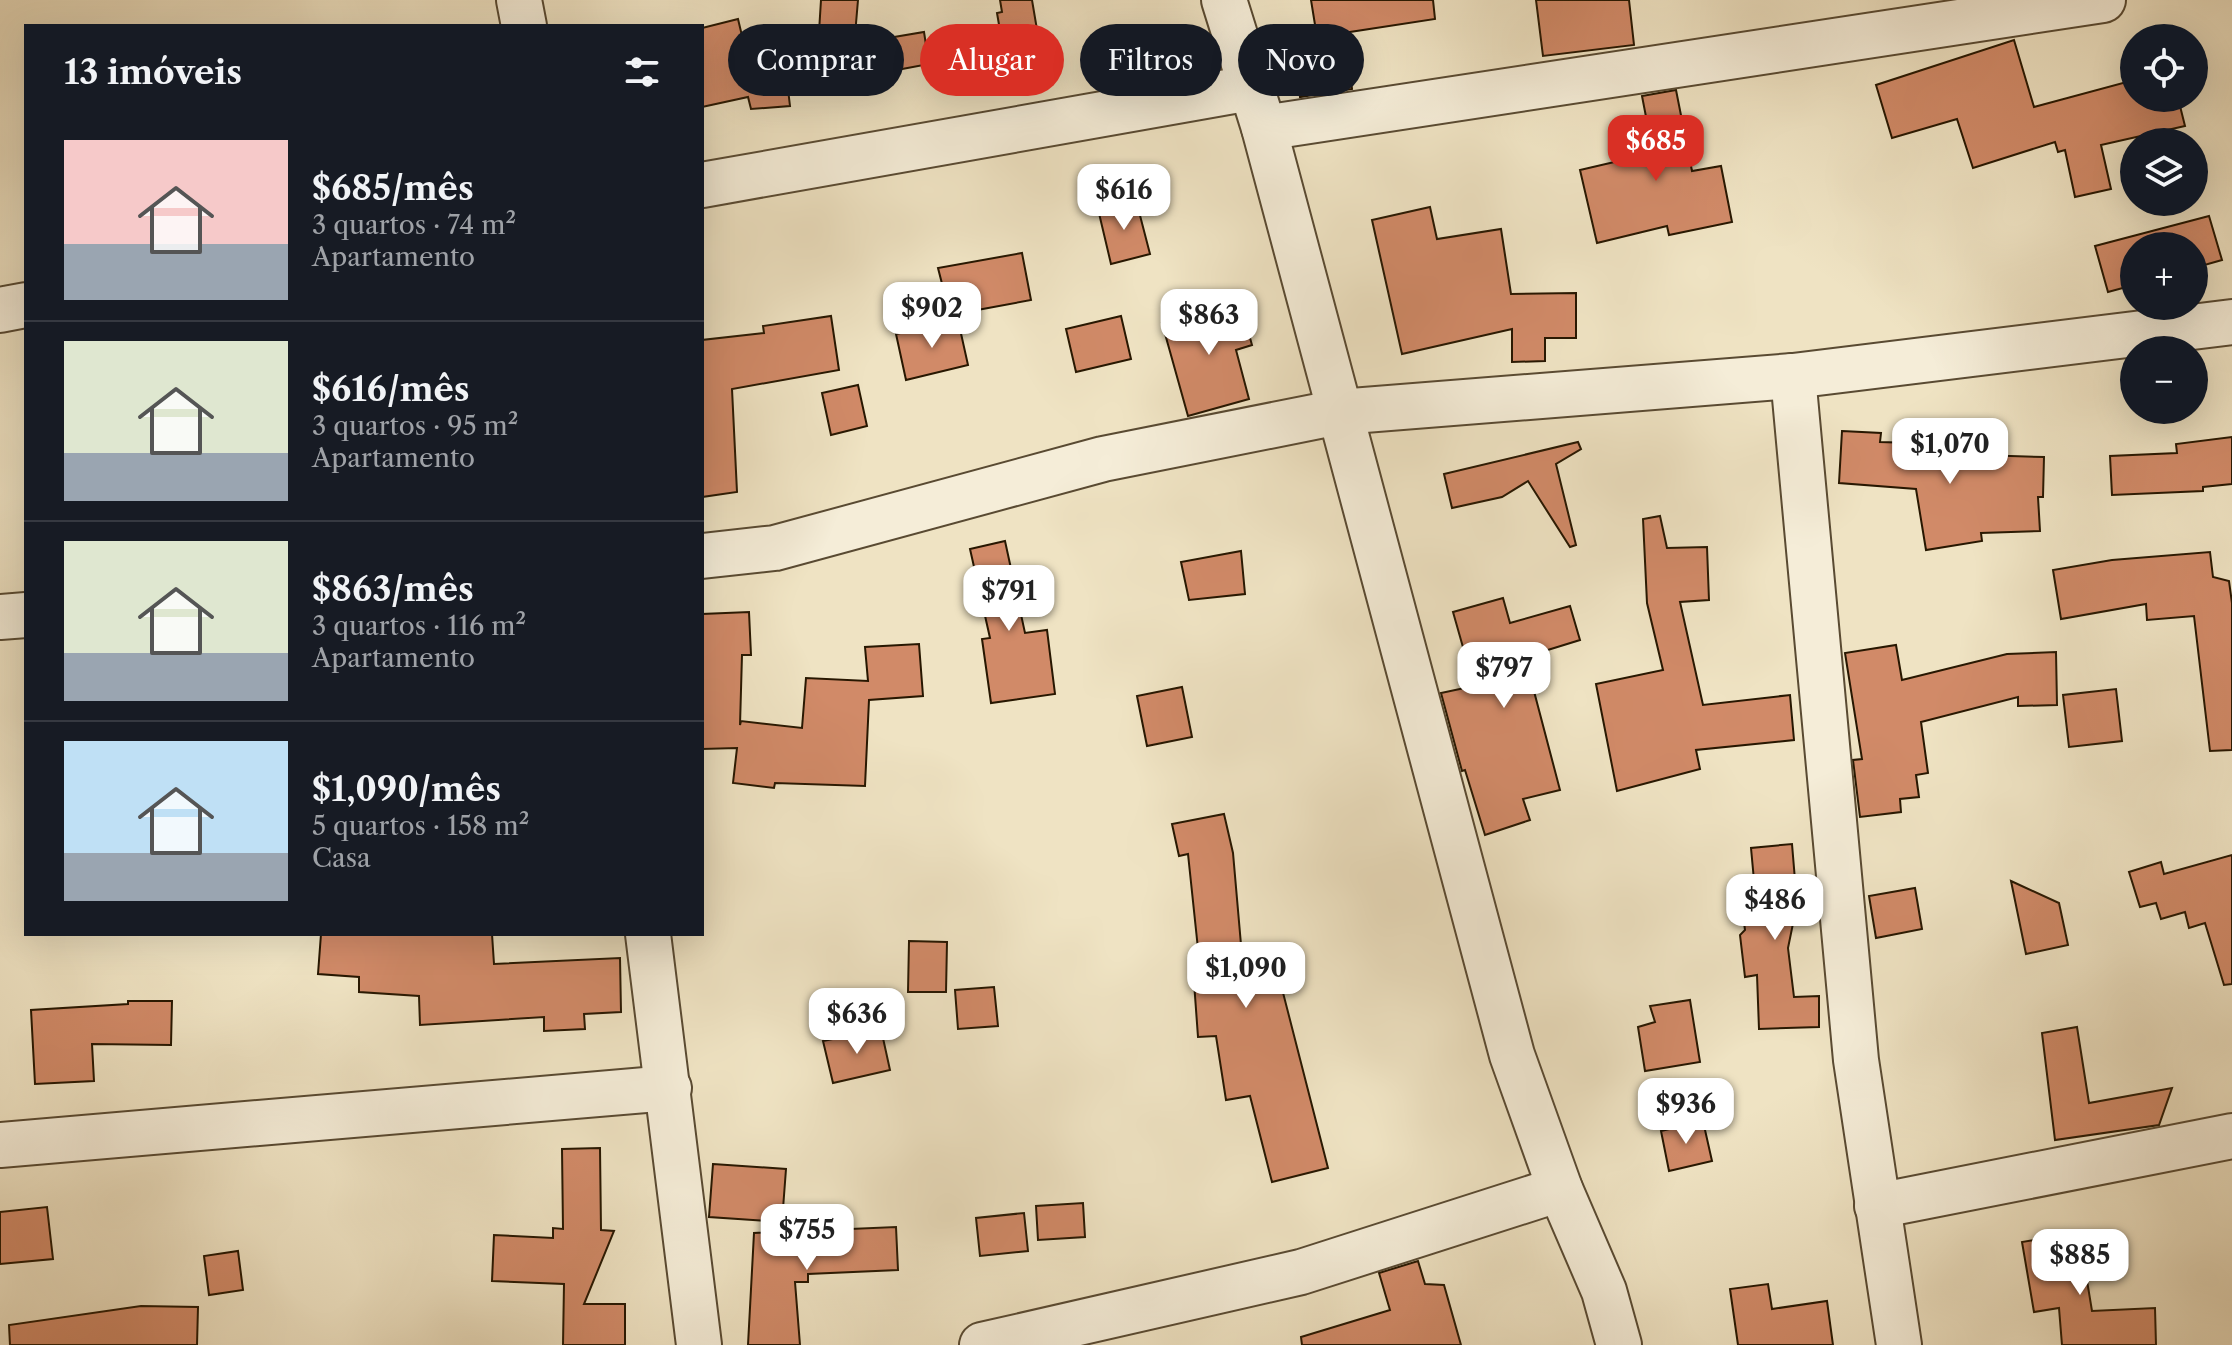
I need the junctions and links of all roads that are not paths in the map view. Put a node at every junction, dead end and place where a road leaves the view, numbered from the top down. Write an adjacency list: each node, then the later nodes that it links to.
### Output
1 (519, 0): 4 (street)
2 (1224, 0): 5 (street)
3 (2103, 0): 5 (street)
4 (524, 24)
5 (1257, 108): 6 (street); 11 (street)
6 (704, 185)
7 (24, 305): 8 (street)
8 (0, 310)
9 (2232, 322): 10 (street)
10 (1793, 376): 11 (street); 20 (street)
11 (1339, 412): 12 (street); 19 (street)
12 (704, 556)
13 (24, 615): 14 (street)
14 (0, 617)
15 (648, 936): 16 (street)
16 (669, 1088): 18 (street); 21 (street)
17 (2232, 1136): 20 (street)
18 (0, 1145)
19 (1560, 1189): 22 (street); 23 (street)
20 (1877, 1206): 24 (street)
21 (699, 1345)
22 (982, 1345)
23 (1619, 1345)
24 (1899, 1345)

